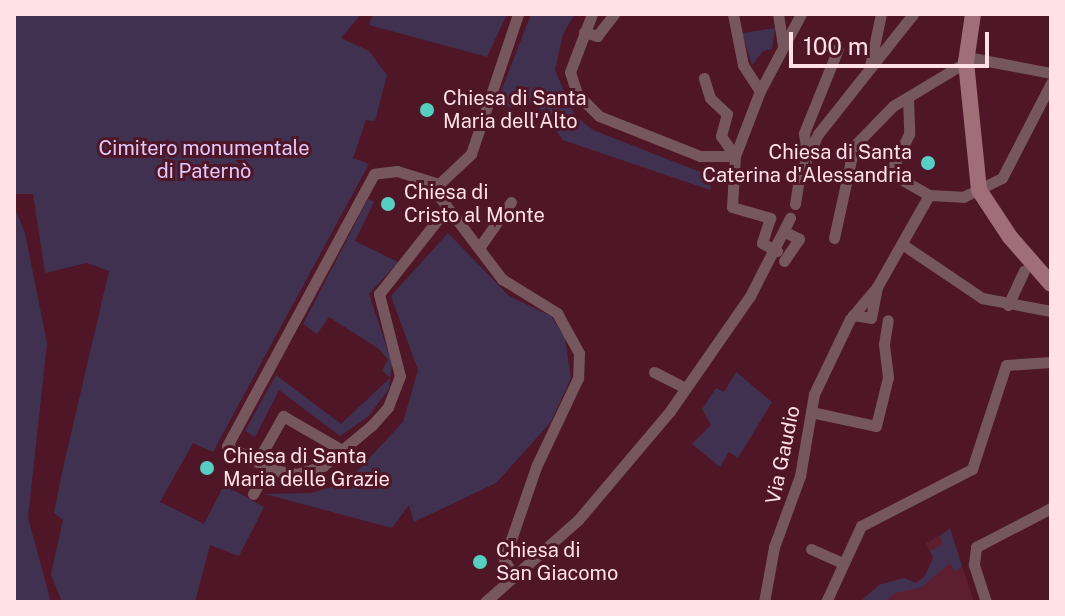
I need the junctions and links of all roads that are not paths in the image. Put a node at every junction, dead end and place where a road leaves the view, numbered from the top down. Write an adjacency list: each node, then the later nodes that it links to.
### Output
1 (518, 14): 22 (street)
2 (592, 14): 10 (street)
3 (614, 14): 10 (street)
4 (733, 14): 18 (street)
5 (778, 14): 11 (street)
6 (801, 14): 11 (street)
7 (881, 14): 14 (street)
8 (913, 14): 14 (street)
9 (972, 17): 13 (street)
10 (584, 32): 21 (street)
11 (783, 47): 18 (street)
12 (838, 49): 20 (street)
13 (965, 59): 15 (street); 19 (street); 23 (street)
14 (868, 70): 20 (street)
15 (1051, 73)
16 (704, 78): 21 (street)
17 (1051, 83): 23 (street)
18 (760, 91): 21 (street)
19 (908, 97): 24 (street); 29 (street)
20 (807, 155): 26 (street)
21 (735, 156): 32 (street)
22 (439, 184): 27 (street); 43 (street)
23 (979, 190): 24 (street); 33 (street)
24 (929, 195): 30 (street)
25 (511, 202): 31 (street)
26 (795, 204)
27 (447, 208): 31 (street); 42 (street)
28 (790, 218): 32 (street)
29 (834, 238)
30 (902, 244): 35 (street); 41 (street, Via Gaudio)
31 (479, 248): 48 (street)
32 (781, 256): 40 (street)
33 (1027, 266): 34 (street); 35 (street)
34 (1051, 284)
35 (1004, 305): 36 (street)
36 (1051, 311)
37 (888, 320): 41 (street)
38 (1051, 362): 47 (street)
39 (654, 372): 40 (street)
40 (685, 388): 48 (street)
41 (807, 416): 50 (street, Via Gaudio)
42 (342, 450): 43 (street); 43 (street)
43 (262, 465): 44 (street)
44 (253, 494)
45 (1051, 508): 52 (street)
46 (811, 549): 47 (street)
47 (842, 563): 51 (street)
48 (513, 574): 49 (street)
49 (485, 602)
50 (764, 602)
51 (826, 602)
52 (986, 602)

